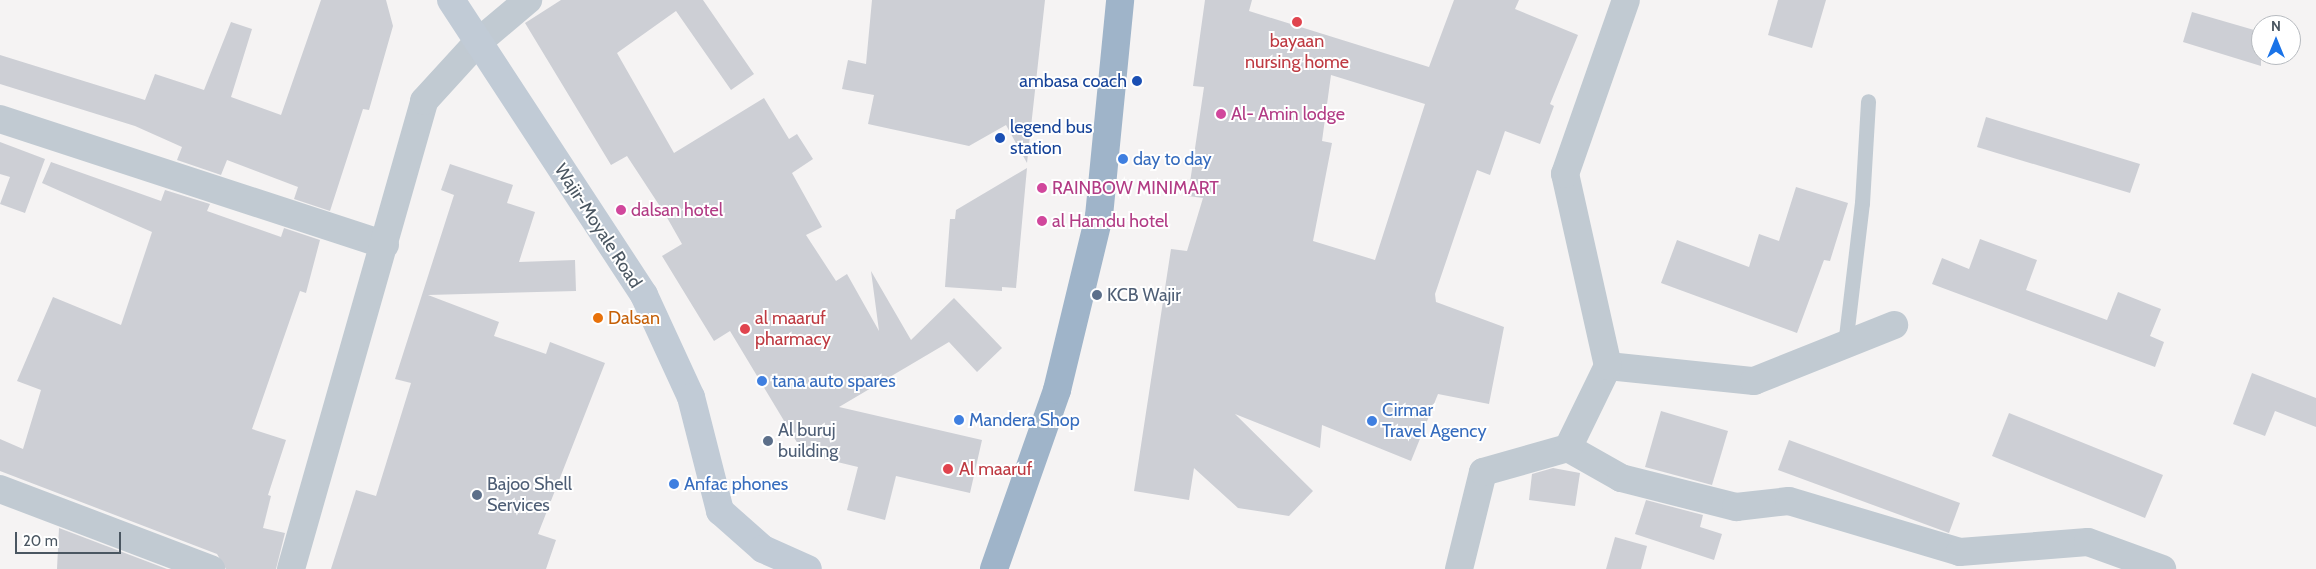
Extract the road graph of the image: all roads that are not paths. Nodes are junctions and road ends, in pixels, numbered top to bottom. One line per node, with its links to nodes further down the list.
1 (451, 0): 5 (main road, Wajir-Moyale Road)
2 (528, 0): 5 (street)
3 (1120, 0): 18 (highway)
4 (1626, 0): 11 (street)
5 (477, 43): 8 (street); 16 (main road, Wajir-Moyale Road)
6 (1868, 101): 10 (lane)
7 (0, 119): 8 (street)
8 (385, 245): 15 (street)
9 (1894, 325): 10 (street)
10 (1845, 345): 11 (street)
11 (1608, 366): 12 (street)
12 (1568, 448): 19 (street); 20 (street)
13 (0, 489): 14 (street)
14 (212, 569)
15 (291, 569)
16 (807, 569): 17 (main road, Wajir-Moyale Road)
17 (818, 569)
18 (994, 569)
19 (1459, 569)
20 (2162, 569)

